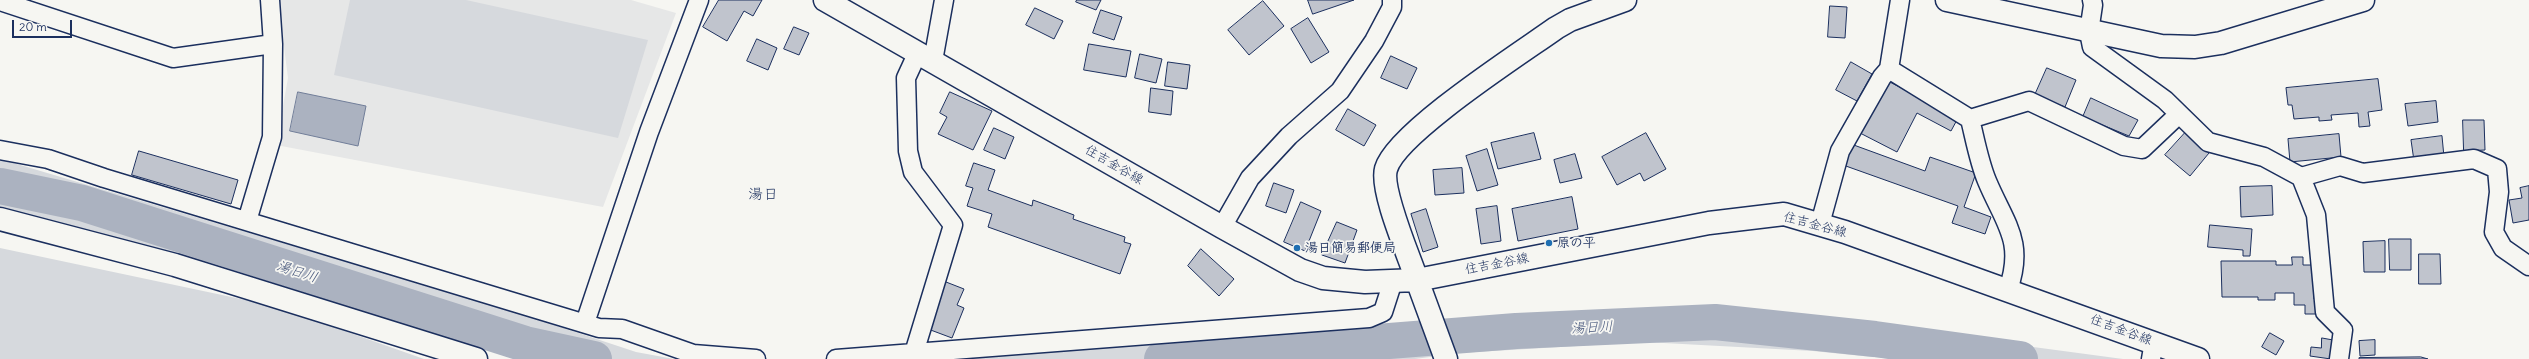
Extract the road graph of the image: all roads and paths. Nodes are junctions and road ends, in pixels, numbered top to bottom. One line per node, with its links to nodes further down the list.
1 (0, 0): 13 (street)
2 (270, 0): 13 (street)
3 (699, 0): 28 (street)
4 (825, 0): 14 (main road, 住吉金谷線)
5 (944, 0): 14 (street)
6 (1392, 0): 23 (street)
7 (1625, 0): 25 (main road)
8 (1900, 0): 15 (street)
9 (1947, 0): 12 (main road)
10 (2092, 0): 12 (street)
11 (2363, 0): 12 (main road)
12 (2089, 32): 16 (street)
13 (273, 44): 21 (street)
14 (925, 57): 23 (main road, 住吉金谷線); 30 (street)
15 (1889, 69): 17 (street); 22 (street)
16 (2179, 114): 17 (street); 19 (street)
17 (1970, 119): 27 (street)
18 (0, 150): 21 (street)
19 (2300, 177): 24 (street); 36 (street)
20 (0, 219): 32 (main road)
21 (247, 221): 28 (street)
22 (1820, 224): 25 (main road, 住吉金谷線); 27 (main road, 住吉金谷線)
23 (1222, 227): 26 (main road, 住吉金谷線)
24 (2529, 266)
25 (1417, 280): 26 (main road, 住吉金谷線); 31 (main road)
26 (1393, 281): 30 (street)
27 (2008, 290): 29 (main road, 住吉金谷線)
28 (585, 323): 33 (street)
29 (2153, 351): 35 (main road, 住吉金谷線)
30 (914, 353): 34 (street)
31 (1445, 357)
32 (476, 359)
33 (756, 359)
34 (836, 359)
35 (2198, 359)
36 (2340, 359)

